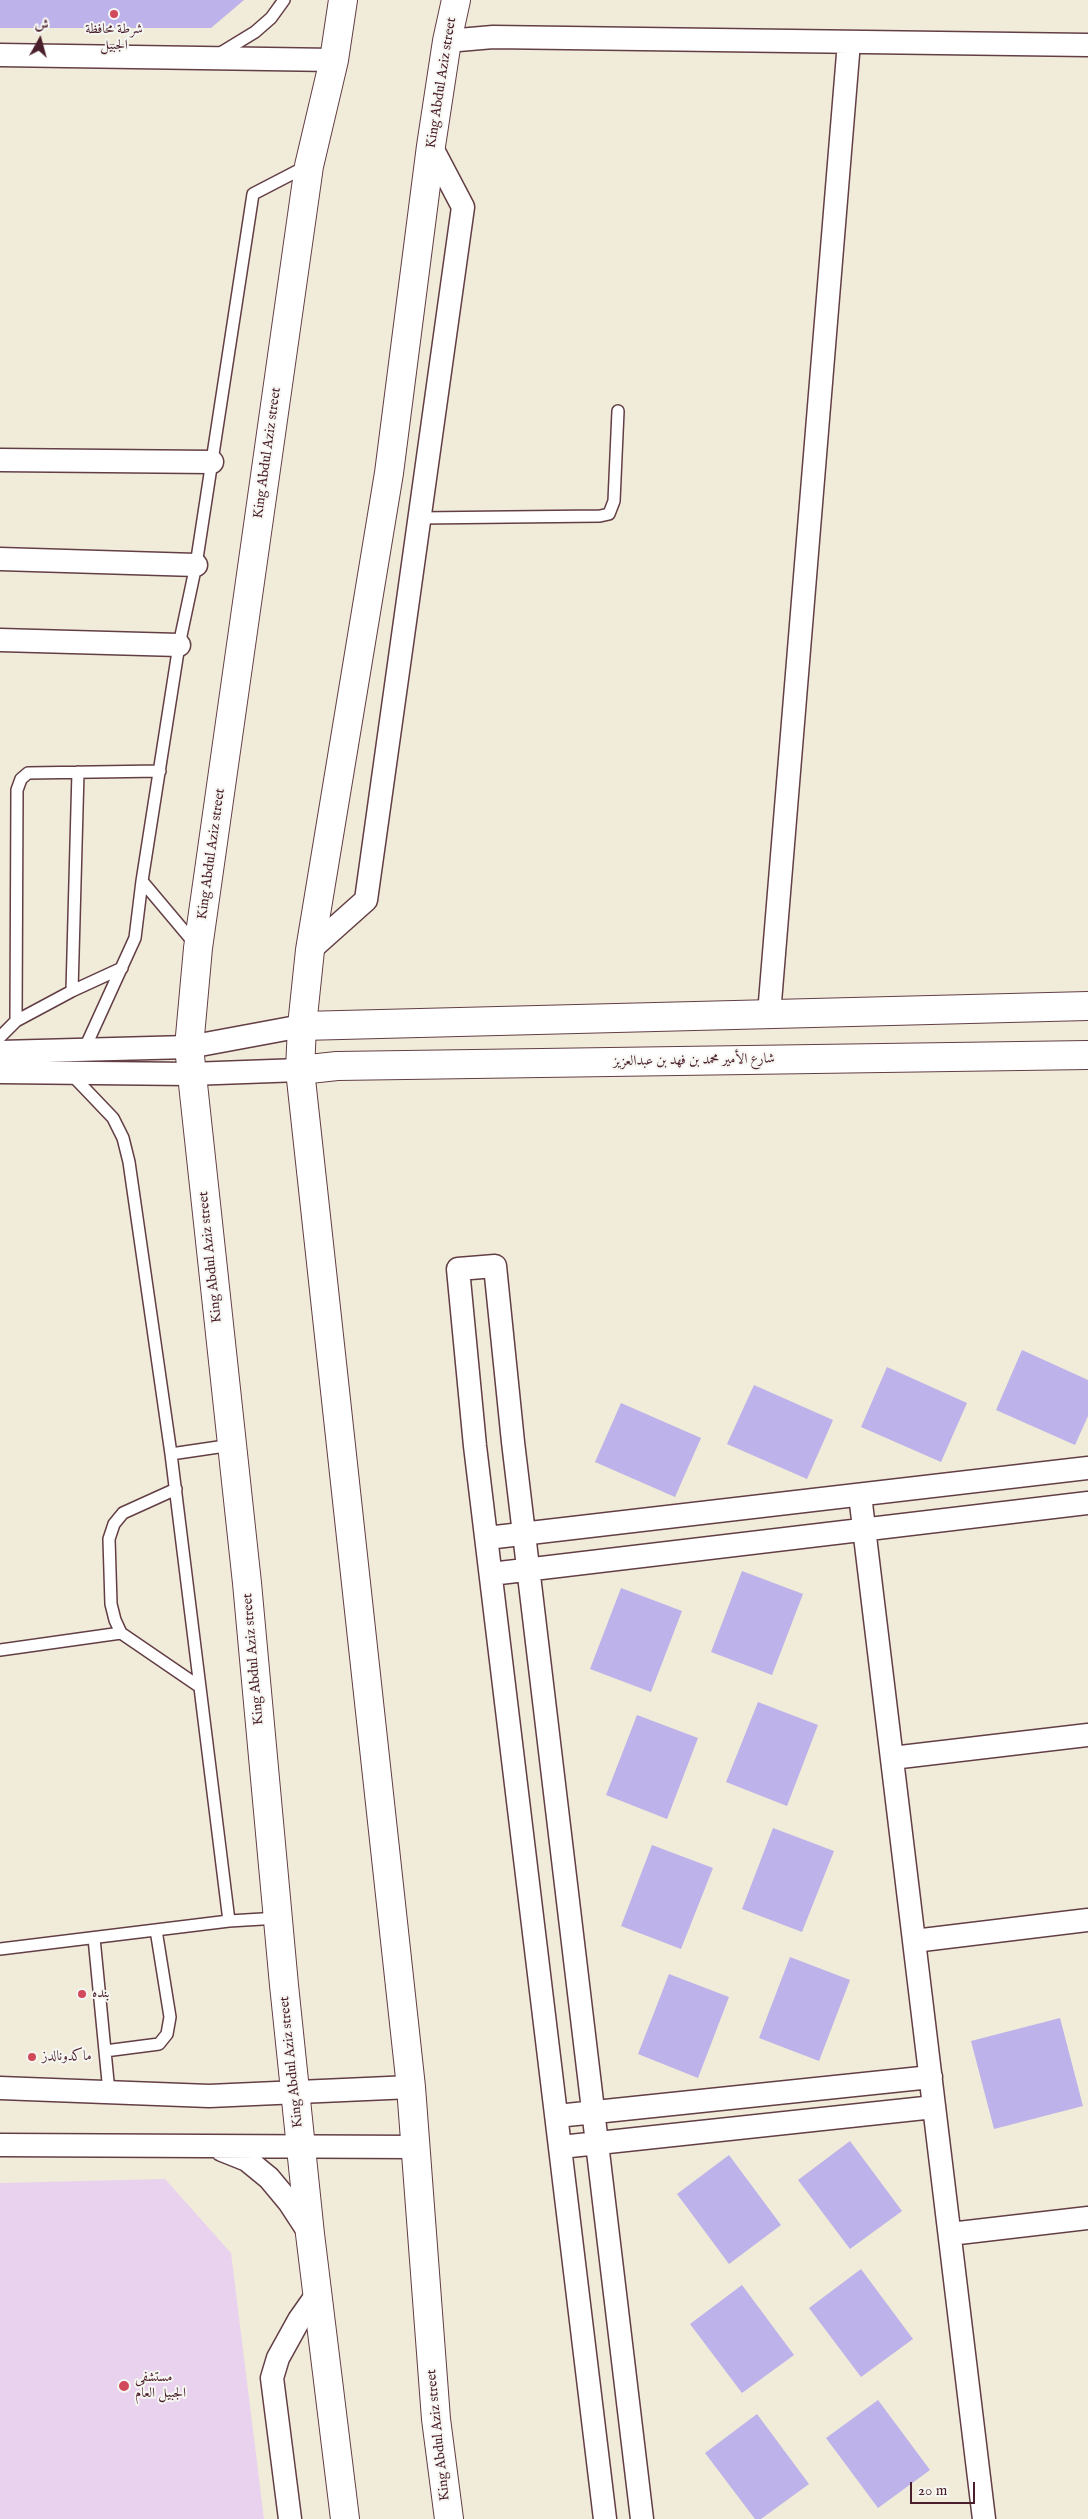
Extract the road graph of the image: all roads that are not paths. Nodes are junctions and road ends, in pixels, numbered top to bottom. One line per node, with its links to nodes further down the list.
1 (284, 0): 8 (lane)
2 (344, 0): 9 (main road, King Abdul Aziz street)
3 (456, 0): 4 (main road, King Abdul Aziz street)
4 (447, 41): 5 (street); 10 (main road, King Abdul Aziz street)
5 (849, 42): 6 (street); 28 (street)
6 (1088, 45)
7 (0, 55): 8 (street)
8 (213, 58): 9 (street)
9 (334, 60): 11 (main road, King Abdul Aziz street)
10 (431, 146): 15 (street); 24 (main road, King Abdul Aziz street)
11 (309, 166): 14 (lane); 23 (main road, King Abdul Aziz street)
12 (618, 411): 15 (lane)
13 (0, 460): 14 (street)
14 (212, 462): 17 (lane)
15 (419, 518): 24 (street)
16 (0, 558): 17 (street)
17 (196, 564): 19 (lane)
18 (0, 640): 19 (street)
19 (179, 645): 20 (lane)
20 (160, 771): 21 (lane); 22 (lane)
21 (78, 772): 26 (lane); 29 (lane)
22 (142, 881): 23 (lane); 25 (lane)
23 (198, 948): 35 (main road, King Abdul Aziz street)
24 (310, 950): 30 (main road, King Abdul Aziz street)
25 (122, 968): 26 (lane); 32 (lane)
26 (72, 991): 29 (lane)
27 (1088, 1006): 28 (main road)
28 (769, 1014): 30 (main road)
29 (16, 1021): 31 (lane)
30 (302, 1026): 35 (street); 36 (main road, King Abdul Aziz street)
31 (0, 1037)
32 (84, 1050): 33 (street); 35 (street)
33 (0, 1052)
34 (1088, 1055): 36 (main road, شارع الأمير محمد بن فهد بن عبدالعزيز)
35 (189, 1061): 36 (street); 38 (street); 39 (main road, King Abdul Aziz street)
36 (300, 1070): 64 (main road, King Abdul Aziz street)
37 (0, 1072): 38 (street)
38 (69, 1073): 40 (lane)
39 (232, 1445): 40 (lane); 55 (main road, King Abdul Aziz street)
40 (171, 1454): 42 (lane)
41 (1088, 1468): 43 (street)
42 (176, 1489): 50 (lane); 52 (lane)
43 (860, 1496): 45 (street); 46 (street)
44 (1088, 1503): 45 (street)
45 (864, 1529): 48 (street); 54 (street)
46 (524, 1535): 47 (street); 47 (street); 48 (street)
47 (487, 1538): 49 (street)
48 (529, 1569): 49 (street); 69 (street)
49 (491, 1574): 70 (street)
50 (121, 1633): 51 (lane); 52 (lane)
51 (0, 1650)
52 (200, 1687): 57 (lane)
53 (1088, 1735): 54 (street)
54 (892, 1758): 60 (street)
55 (279, 1918): 57 (lane); 67 (main road, King Abdul Aziz street)
56 (1088, 1920): 60 (street)
57 (229, 1921): 58 (lane)
58 (156, 1930): 59 (lane); 62 (lane)
59 (94, 1938): 61 (lane); 62 (lane)
60 (914, 1940): 63 (street)
61 (0, 1949)
62 (105, 2051): 66 (lane)
63 (930, 2077): 68 (street); 69 (street)
64 (411, 2087): 67 (street); 75 (main road, King Abdul Aziz street)
65 (0, 2088): 66 (street)
66 (109, 2092): 67 (street)
67 (295, 2093): 74 (main road, King Abdul Aziz street)
68 (934, 2106): 71 (street); 79 (street)
69 (594, 2113): 70 (street); 71 (street)
70 (557, 2116): 76 (street)
71 (598, 2143): 76 (street); 85 (street)
72 (0, 2145): 73 (street)
73 (212, 2146): 74 (street); 78 (street)
74 (301, 2146): 75 (street); 78 (main road, King Abdul Aziz street)
75 (414, 2147): 83 (main road, King Abdul Aziz street)
76 (561, 2147): 84 (street)
77 (1088, 2218): 79 (street)
78 (310, 2234): 80 (main road, King Abdul Aziz street)
79 (950, 2234): 86 (street)
80 (318, 2293): 81 (street); 82 (main road, King Abdul Aziz street)
81 (290, 2519)
82 (345, 2519)
83 (449, 2519)
84 (605, 2519)
85 (642, 2519)
86 (984, 2519)

